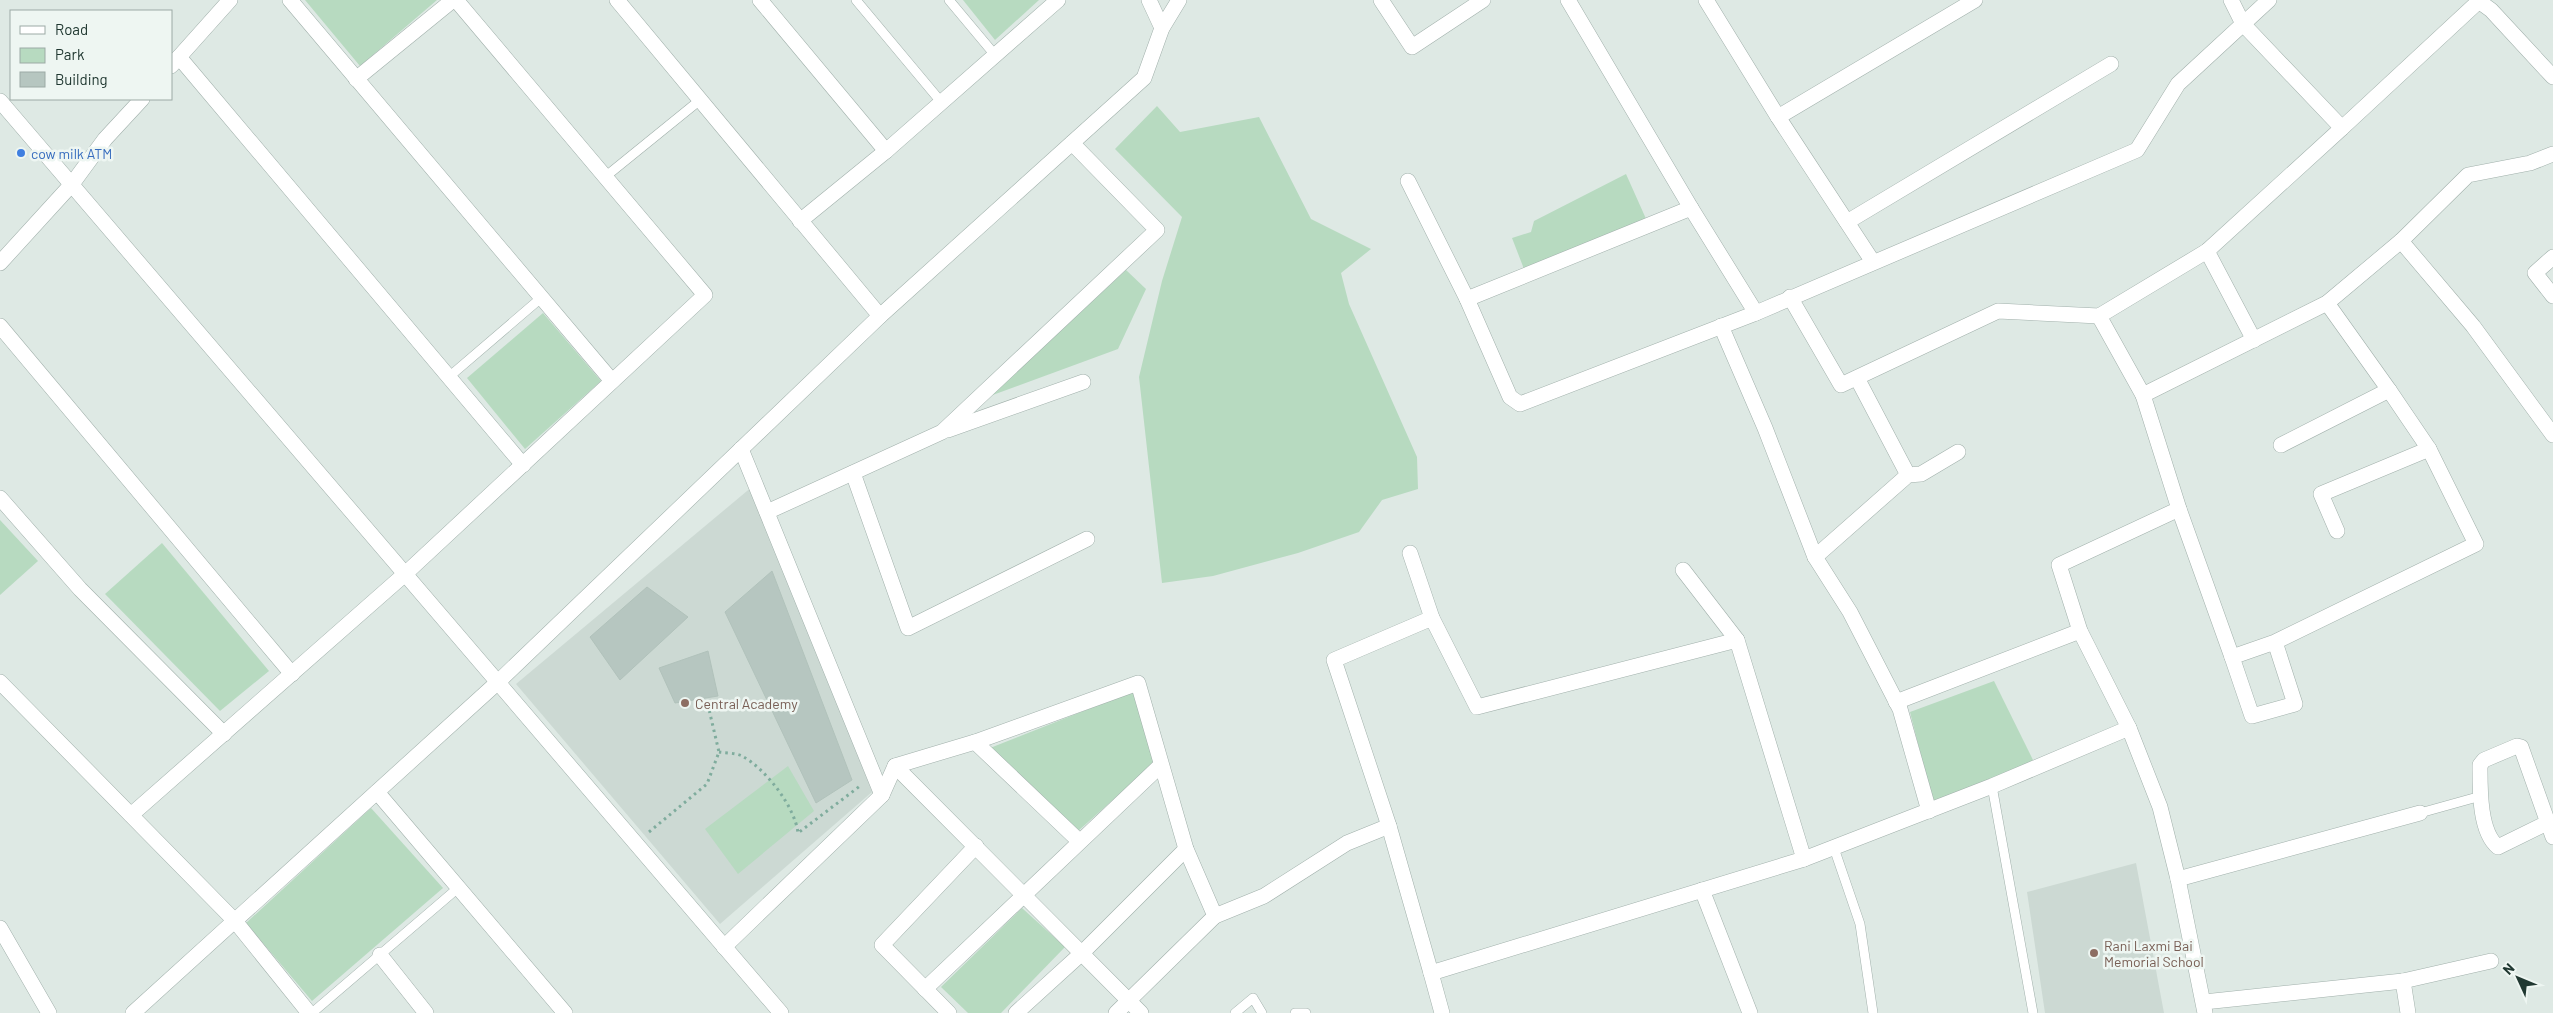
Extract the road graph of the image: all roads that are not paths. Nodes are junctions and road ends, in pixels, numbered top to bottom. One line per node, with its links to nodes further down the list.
1 (230, 0): 22 (street)
2 (290, 0): 25 (street)
3 (454, 0): 25 (street); 35 (street)
4 (617, 0): 27 (street)
5 (760, 0): 33 (street)
6 (856, 0): 29 (lane)
7 (950, 0): 21 (lane)
8 (1058, 0): 21 (street)
9 (1148, 0): 20 (street)
10 (1179, 0): 20 (street)
11 (1381, 0): 12 (street)
12 (1483, 0)
13 (1568, 0): 38 (street)
14 (1706, 0): 30 (street)
15 (1975, 0): 30 (street)
16 (2231, 0): 19 (street)
17 (2269, 0): 19 (street)
18 (2478, 1): 24 (street); 31 (street)
19 (2243, 24): 31 (street); 44 (street)
20 (1162, 28): 32 (street)
21 (995, 55): 29 (street)
22 (175, 61): 57 (street)
23 (2111, 64): 40 (street)
24 (2553, 77)
25 (356, 79): 48 (street)
26 (141, 100): 37 (street)
27 (700, 100): 35 (lane); 39 (street)
28 (0, 101): 37 (street)
29 (942, 103): 33 (street)
30 (1778, 117): 40 (street)
31 (2342, 128): 42 (street)
32 (1072, 142): 52 (street); 63 (street)
33 (886, 151): 39 (street)
34 (2553, 154): 41 (street)
35 (605, 177): 59 (street)
36 (1408, 181): 49 (street)
37 (72, 184): 45 (street); 80 (street)
38 (1691, 208): 49 (street); 51 (street)
39 (800, 221): 52 (street)
40 (1847, 222): 44 (street)
41 (2402, 241): 50 (street); 64 (street)
42 (2208, 251): 53 (street); 56 (street)
43 (2553, 257): 46 (street)
44 (1873, 262): 47 (street)
45 (0, 263)
46 (2553, 296)
47 (1790, 297): 51 (street); 58 (street)
48 (541, 298): 57 (lane); 59 (street)
49 (1467, 299): 55 (street)
50 (2326, 303): 56 (street); 61 (street)
51 (1756, 312): 55 (street)
52 (880, 316): 67 (street)
53 (2099, 316): 58 (street); 62 (street)
54 (0, 326): 86 (street)
55 (1721, 326): 78 (street)
56 (2254, 340): 62 (street)
57 (450, 376): 69 (street)
58 (1857, 378): 71 (street)
59 (612, 381): 69 (street)
60 (1083, 382): 63 (street)
61 (2389, 390): 65 (street); 66 (street)
62 (2142, 395): 73 (street)
63 (942, 432): 70 (street)
64 (2553, 435)
65 (2281, 445)
66 (2429, 448): 75 (street); 84 (street)
67 (741, 449): 74 (street); 88 (street)
68 (1958, 452): 71 (street)
69 (523, 464): 80 (street)
70 (853, 473): 74 (street); 76 (street)
71 (1908, 476): 78 (street)
72 (0, 498): 91 (street)
73 (2180, 509): 82 (street); 85 (street)
74 (767, 512): 97 (street)
75 (2337, 531)
76 (1087, 539)
77 (1410, 552): 81 (street)
78 (1815, 557): 89 (street)
79 (1683, 570): 83 (street)
80 (405, 574): 86 (street); 88 (street)
81 (1432, 618): 83 (street); 102 (street)
82 (2080, 631): 89 (street); 90 (street)
83 (1737, 640): 108 (street)
84 (2275, 642): 85 (street); 85 (street)
85 (2232, 657)
86 (292, 674): 91 (street)
87 (0, 682): 101 (street)
88 (498, 682): 96 (street); 116 (street)
89 (1896, 702): 99 (street)
90 (2129, 728): 95 (street); 109 (street)
91 (224, 734): 101 (street)
92 (975, 742): 93 (street); 94 (street); 104 (street)
93 (1162, 765): 104 (street); 107 (street)
94 (895, 766): 97 (street); 105 (street)
95 (1992, 786): 99 (street); 142 (lane)
96 (377, 792): 110 (street); 114 (street)
97 (882, 795): 116 (street)
98 (2481, 796): 100 (lane); 103 (street); 103 (street)
99 (1929, 811): 106 (street)
100 (2420, 813): 109 (street)
101 (131, 815): 114 (street)
102 (1389, 826): 113 (street); 120 (street)
103 (2550, 830)
104 (1079, 842): 112 (street)
105 (976, 846): 112 (street); 122 (street)
106 (1834, 848): 108 (street); 141 (lane)
107 (1186, 849): 113 (street); 117 (street)
108 (1804, 859): 111 (street)
109 (2178, 879): 124 (street)
110 (458, 888): 118 (lane); 129 (street)
111 (1702, 890): 120 (street); 140 (street)
112 (1024, 897): 117 (street); 122 (street)
113 (1215, 916): 123 (street)
114 (235, 921): 126 (street); 127 (street)
115 (0, 928): 125 (street)
116 (724, 947): 130 (street)
117 (1082, 953): 123 (street); 132 (street)
118 (380, 955): 127 (lane); 128 (street)
119 (2491, 961): 121 (street)
120 (1431, 974): 139 (street)
121 (2403, 981): 124 (street); 143 (street)
122 (926, 989): 131 (street)
123 (1129, 1001): 133 (street); 134 (street)
124 (2205, 1008)
125 (49, 1013)
126 (133, 1013)
127 (311, 1013)
128 (426, 1013)
129 (565, 1013)
130 (781, 1013)
131 (949, 1013)
132 (1016, 1013)
133 (1116, 1013)
134 (1141, 1013)
135 (1235, 1013): 136 (lane)
136 (1262, 1013)
137 (1295, 1013): 138 (lane)
138 (1306, 1013)
139 (1442, 1013)
140 (1750, 1013)
141 (1873, 1013)
142 (2033, 1013)
143 (2408, 1013)

